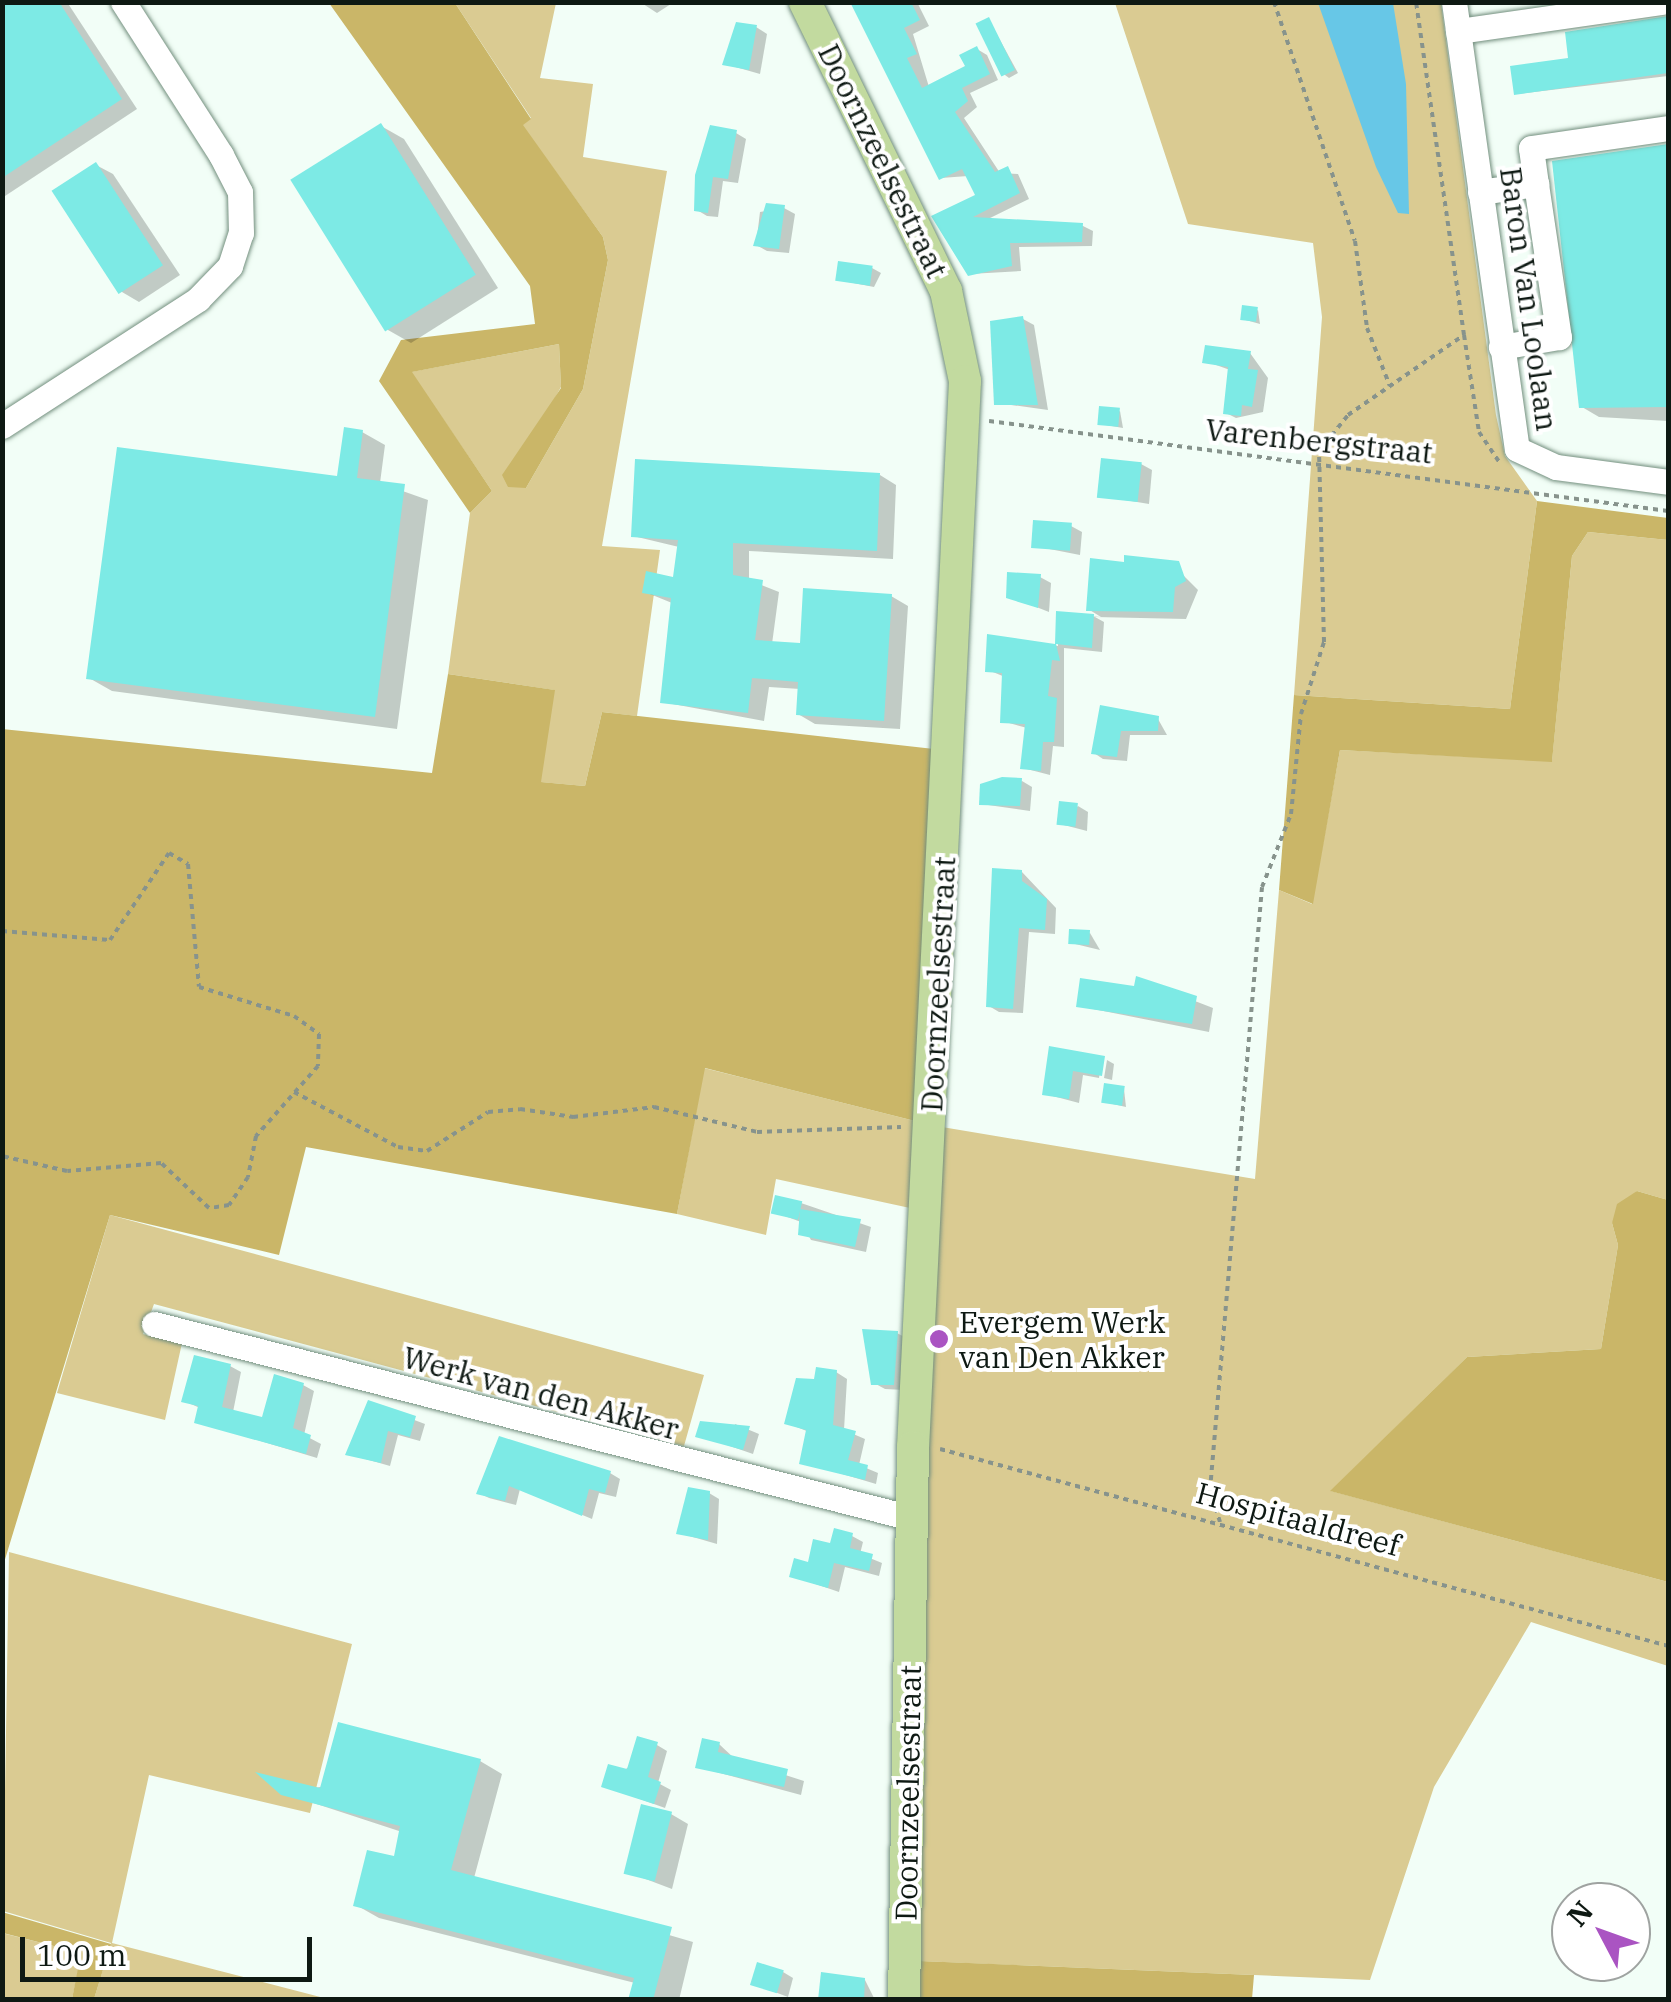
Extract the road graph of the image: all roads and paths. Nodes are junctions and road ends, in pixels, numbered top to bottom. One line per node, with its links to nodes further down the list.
1 (123, 2): 15 (street)
2 (805, 2): 14 (main road, Doornzeelsestraat)
3 (1274, 2): 13 (path)
4 (1416, 2): 11 (path)
5 (1454, 2): 7 (street, Baron Van Loolaan)
6 (1662, 2): 7 (street)
7 (1458, 30): 10 (street, Baron Van Loolaan)
8 (1668, 128): 9 (street)
9 (1536, 184): 10 (street); 12 (street)
10 (1480, 192): 12 (street, Baron Van Loolaan)
11 (1464, 335): 13 (path); 16 (path)
12 (1502, 347): 16 (street, Baron Van Loolaan)
13 (1390, 386): 17 (path)
14 (964, 419): 17 (path, Varenbergstraat); 22 (main road, Doornzeelsestraat)
15 (2, 426)
16 (1529, 462): 18 (street, Baron Van Loolaan)
17 (1320, 468): 19 (path, Varenbergstraat); 27 (path)
18 (1668, 482)
19 (1668, 511)
20 (2, 931): 21 (path)
21 (294, 1092): 22 (path); 23 (path)
22 (930, 1134): 25 (main road, Doornzeelsestraat)
23 (2, 1156)
24 (154, 1324): 26 (street, Werk van den Akker)
25 (913, 1448): 26 (main road, Doornzeelsestraat); 27 (path, Hospitaaldreef)
26 (912, 1518): 29 (main road, Doornzeelsestraat)
27 (1220, 1522): 28 (path, Hospitaaldreef)
28 (1668, 1646)
29 (904, 2000)

